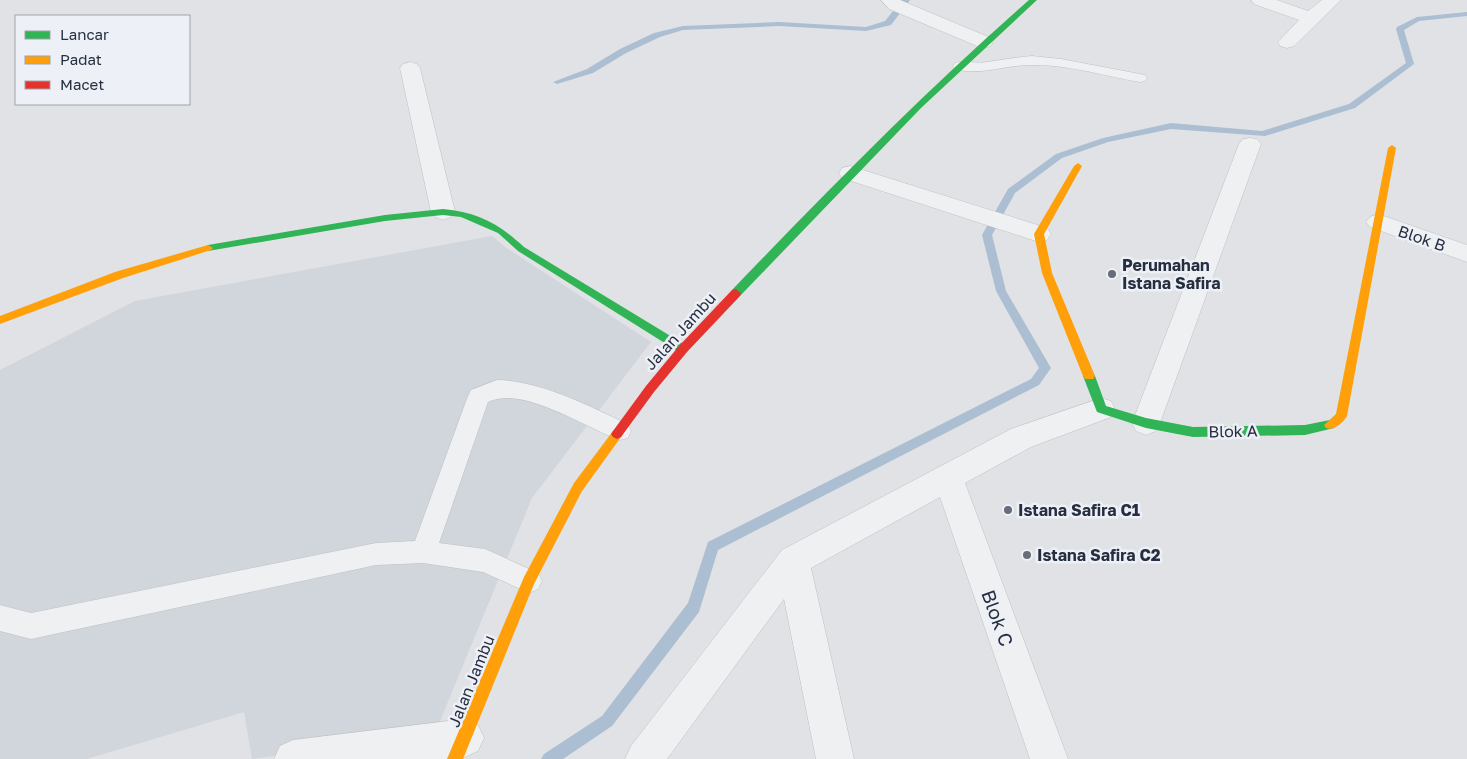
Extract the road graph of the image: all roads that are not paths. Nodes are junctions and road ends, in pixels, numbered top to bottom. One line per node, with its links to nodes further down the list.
1 (1033, 0): 6 (street, Jalan Jambu)
2 (1260, 0): 5 (street)
3 (1332, 0): 5 (street)
4 (893, 3): 6 (street)
5 (1311, 18): 7 (street)
6 (984, 42): 8 (street, Jalan Jambu)
7 (1287, 42)
8 (960, 66): 10 (lane); 14 (street, Jalan Jambu)
9 (410, 68): 15 (street)
10 (1140, 78)
11 (1250, 144): 22 (street)
12 (1392, 148): 16 (street, Blok A)
13 (1078, 166): 17 (street)
14 (850, 173): 17 (street); 20 (street, Jalan Jambu)
15 (443, 212): 19 (street); 20 (street)
16 (1378, 222): 18 (street, Blok B); 22 (street, Blok A)
17 (1039, 234): 21 (street)
18 (1467, 254)
19 (0, 320)
20 (682, 350): 23 (street, Jalan Jambu)
21 (1100, 408): 22 (street, Blok A); 24 (street)
22 (1146, 423)
23 (620, 431): 25 (lane); 27 (street, Jalan Jambu)
24 (948, 478): 26 (street); 33 (street, Blok C)
25 (423, 552): 27 (lane); 28 (lane)
26 (793, 561): 31 (street); 32 (street)
27 (529, 581): 29 (street, Jalan Jambu)
28 (0, 618)
29 (460, 748): 30 (street)
30 (293, 759)
31 (644, 759)
32 (835, 759)
33 (1048, 759)

